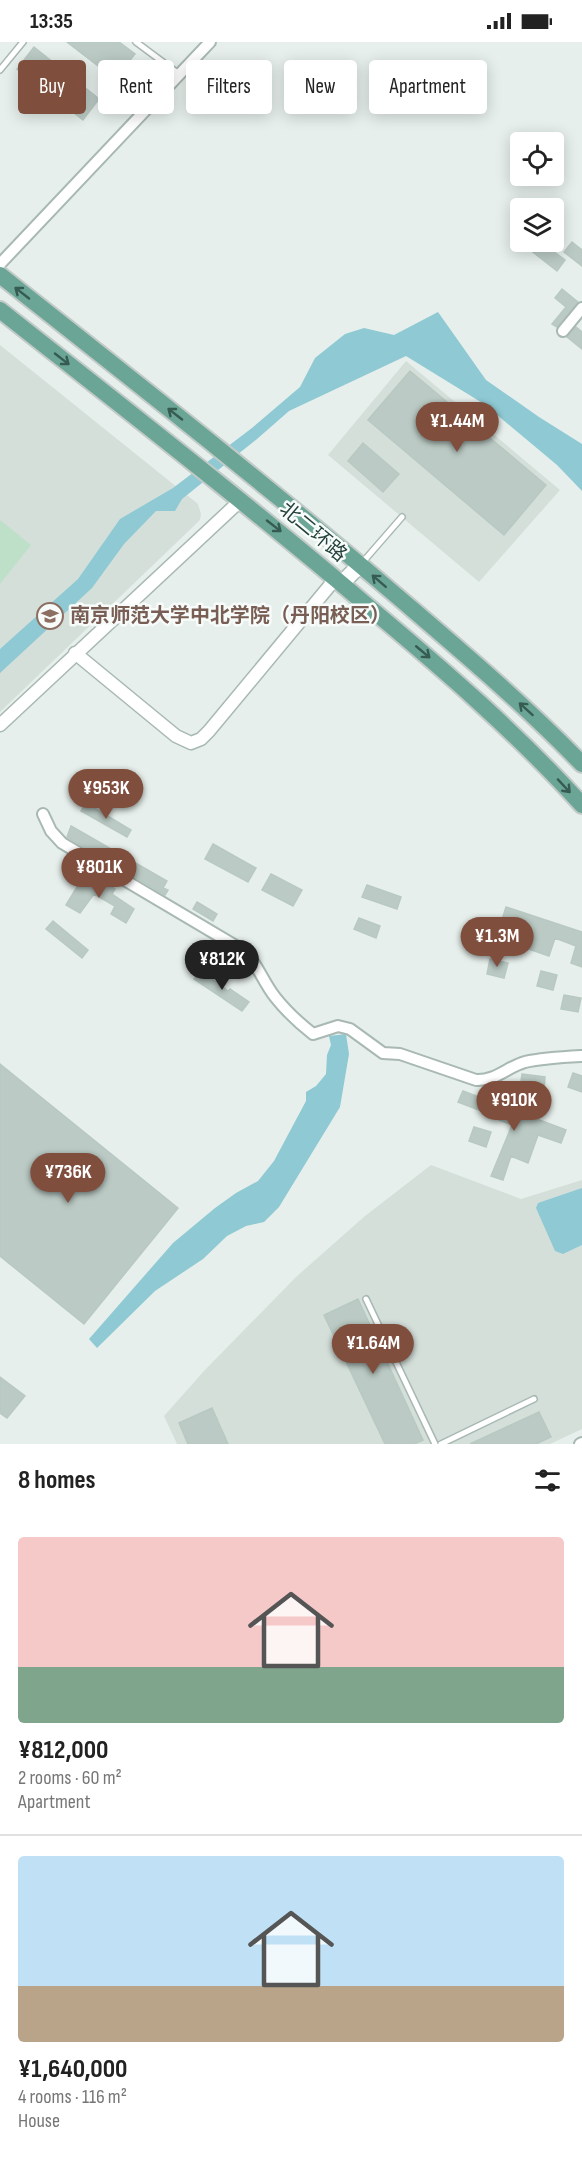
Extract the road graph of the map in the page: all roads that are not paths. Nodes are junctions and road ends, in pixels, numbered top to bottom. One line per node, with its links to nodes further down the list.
1 (23, 42): 4 (lane)
2 (136, 42): 5 (lane)
3 (210, 42): 5 (street)
4 (0, 70)
5 (179, 74): 6 (street)
6 (0, 264)
7 (0, 275): 13 (main road, 北二环路, one-way to 7)
8 (582, 308): 10 (street)
9 (0, 310): 11 (main road, 北二环路, one-way to 11)
10 (563, 331)
11 (241, 500): 14 (main road, 北二环路, one-way to 14); 15 (street)
12 (402, 517): 13 (lane)
13 (360, 565): 14 (main road); 17 (main road, 北二环路, one-way to 13)
14 (339, 581): 15 (street); 18 (main road, 北二环路, one-way to 18)
15 (75, 653): 16 (street)
16 (0, 724)
17 (582, 765)
18 (582, 805)
19 (43, 814): 20 (street)
20 (582, 1056)
21 (366, 1299): 23 (lane)
22 (534, 1399): 24 (lane)
23 (435, 1444)
24 (441, 1444)

